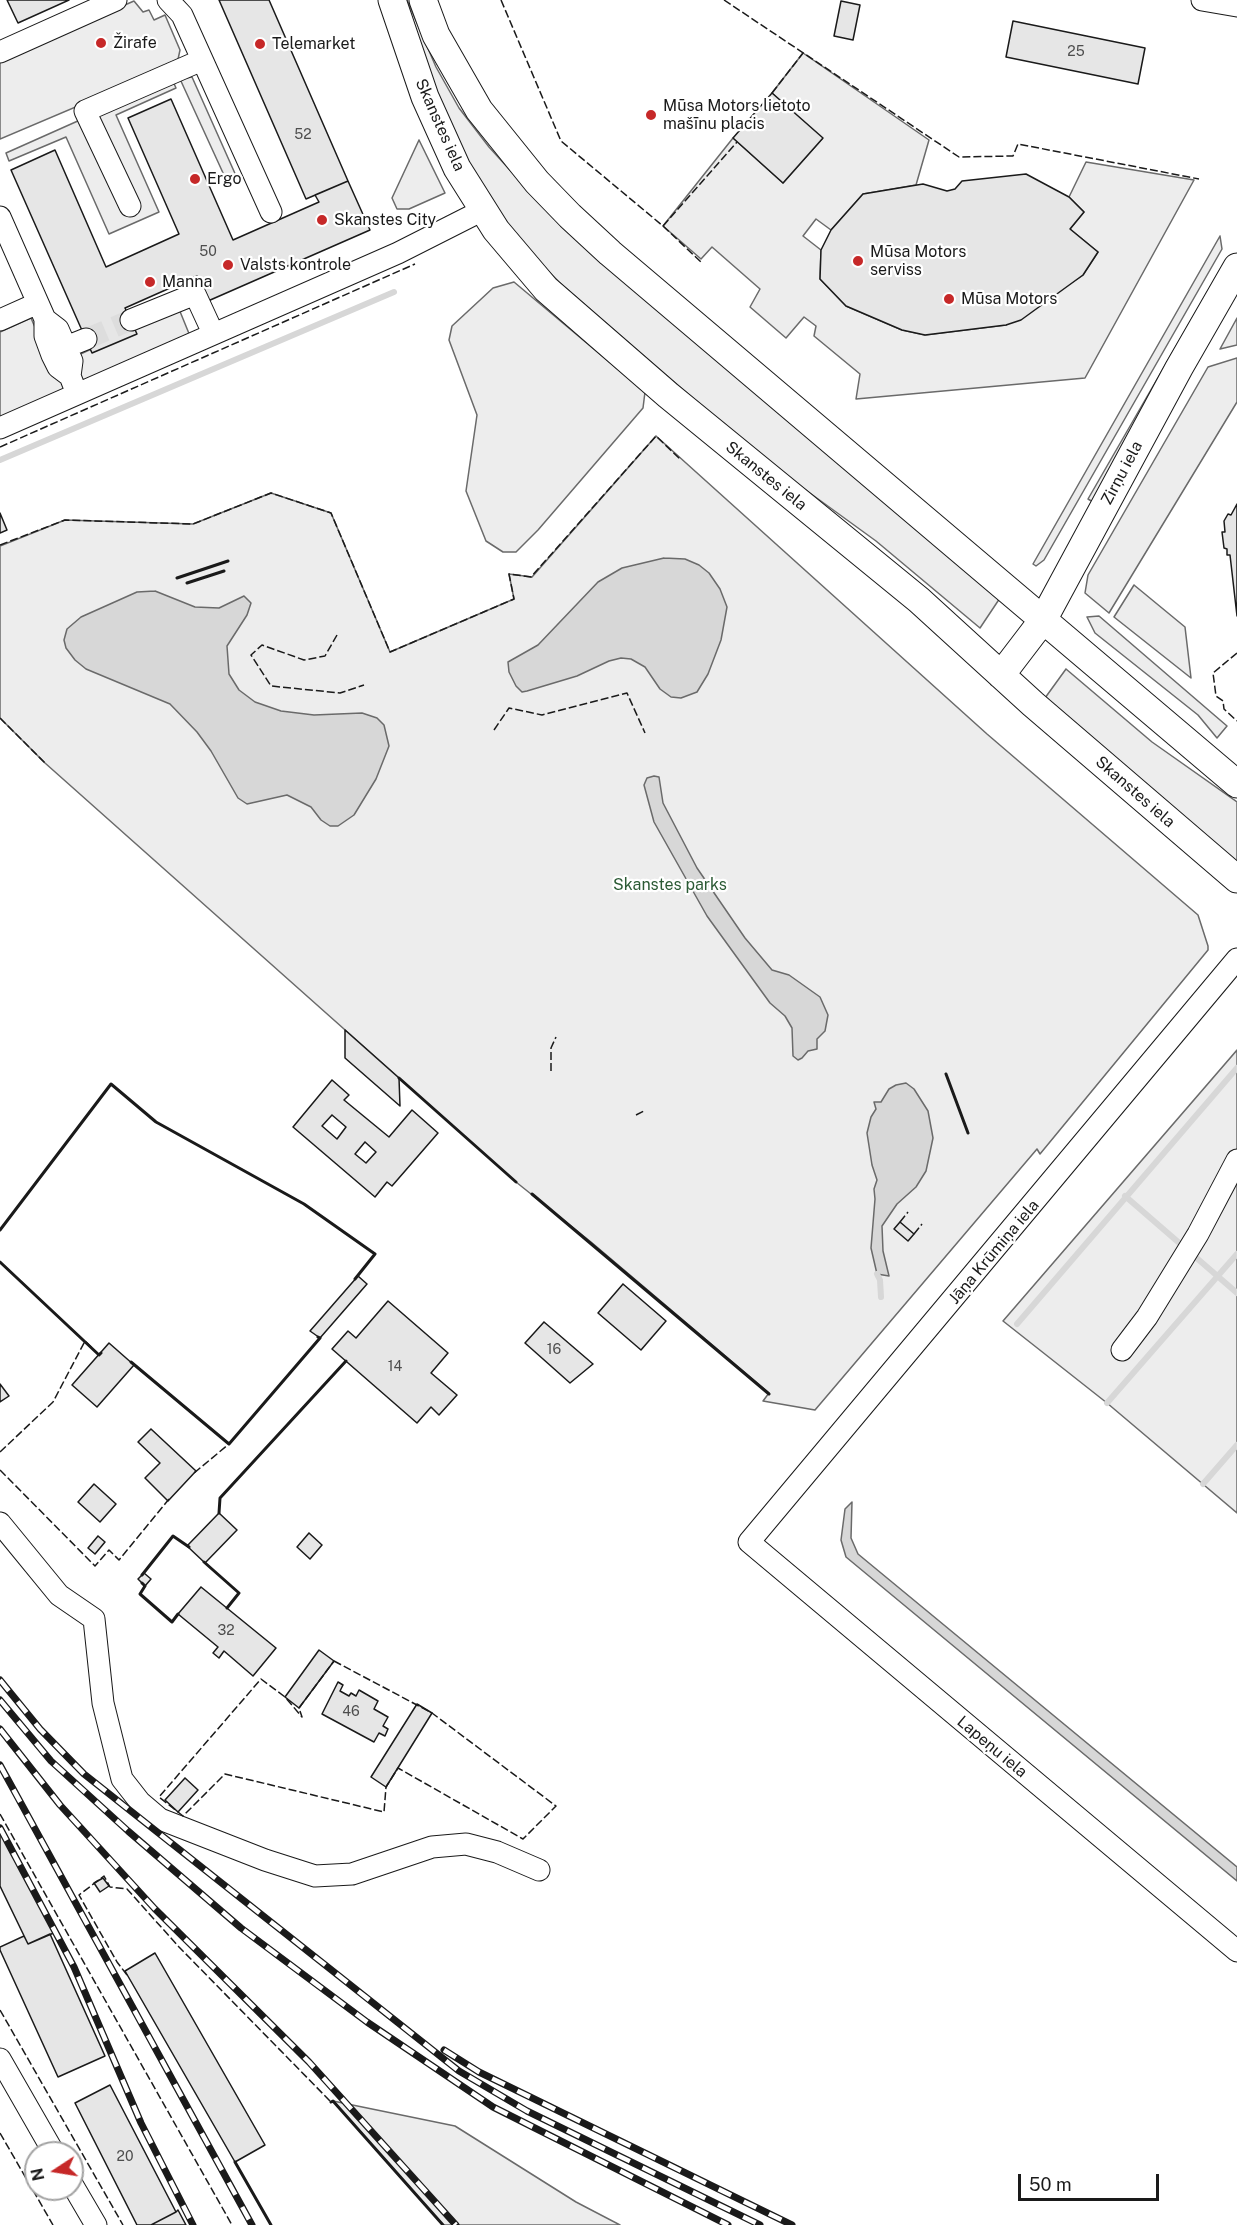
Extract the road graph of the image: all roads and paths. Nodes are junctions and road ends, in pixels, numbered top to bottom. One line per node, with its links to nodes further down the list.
1 (116, 0): 7 (street)
2 (168, 0): 8 (street)
3 (393, 0): 10 (main road, Skanstes iela)
4 (423, 0): 22 (main road)
5 (1202, 0): 6 (street)
6 (1237, 6)
7 (0, 52)
8 (202, 60): 9 (street); 11 (street)
9 (130, 206)
10 (483, 210): 17 (street); 23 (main road, Skanstes iela)
11 (271, 212)
12 (0, 217): 14 (street)
13 (1237, 267): 22 (main road, Zirņu iela)
14 (42, 311): 15 (street); 19 (street); 20 (street)
15 (0, 320)
16 (131, 320): 17 (street)
17 (213, 333): 20 (street)
18 (86, 339): 19 (street)
19 (66, 347): 20 (street)
20 (73, 385): 21 (street)
21 (0, 428)
22 (1043, 620): 23 (main road, Zirņu iela); 24 (main road)
23 (1001, 675): 25 (main road, Skanstes iela)
24 (1237, 784)
25 (1237, 879)
26 (1237, 959): 30 (street, Jāņa Krūmiņa iela)
27 (1237, 1160): 28 (street)
28 (1122, 1350)
29 (0, 1523): 31 (street)
30 (749, 1542): 32 (street, Lapeņu iela)
31 (539, 1870)
32 (1237, 1951)
33 (0, 2059): 34 (street)
34 (47, 2141)
35 (82, 2201): 36 (street)
36 (96, 2225)

